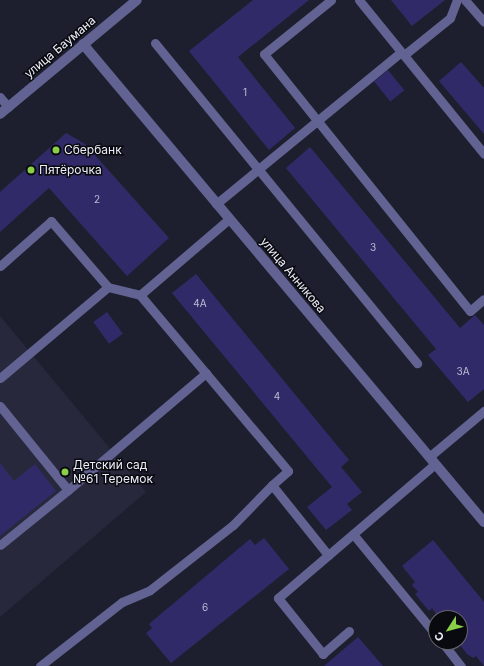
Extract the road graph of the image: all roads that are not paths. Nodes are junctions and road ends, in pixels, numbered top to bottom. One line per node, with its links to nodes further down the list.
1 (137, 0): 8 (street, улица Баумана)
2 (331, 0): 13 (lane)
3 (360, 0): 9 (lane)
4 (457, 0): 9 (lane)
5 (465, 0): 6 (lane)
6 (484, 22)
7 (155, 43): 15 (lane)
8 (83, 44): 11 (street, улица Баумана); 16 (street, улица Анникова)
9 (402, 54): 13 (lane); 14 (lane)
10 (0, 97): 11 (lane)
11 (8, 107): 12 (street, улица Баумана)
12 (0, 114)
13 (317, 121): 15 (lane); 21 (lane)
14 (484, 154)
15 (258, 169): 16 (lane); 22 (lane)
16 (216, 204): 17 (street, улица Анникова)
17 (229, 219): 20 (lane); 27 (street, улица Анникова)
18 (0, 266): 19 (lane)
19 (108, 287): 20 (lane); 24 (lane)
20 (140, 295): 23 (lane)
21 (484, 299)
22 (417, 363)
23 (206, 373): 28 (lane); 29 (lane)
24 (0, 378)
25 (0, 406): 29 (lane)
26 (484, 411): 27 (lane)
27 (432, 461): 30 (street, улица Анникова); 31 (lane)
28 (272, 485): 33 (lane); 37 (lane)
29 (68, 490): 32 (lane)
30 (484, 522)
31 (353, 534): 33 (lane); 34 (lane)
32 (0, 545)
33 (328, 555): 35 (lane)
34 (428, 625)
35 (349, 631)
36 (448, 650): 38 (lane)
37 (40, 666)
38 (461, 666)

